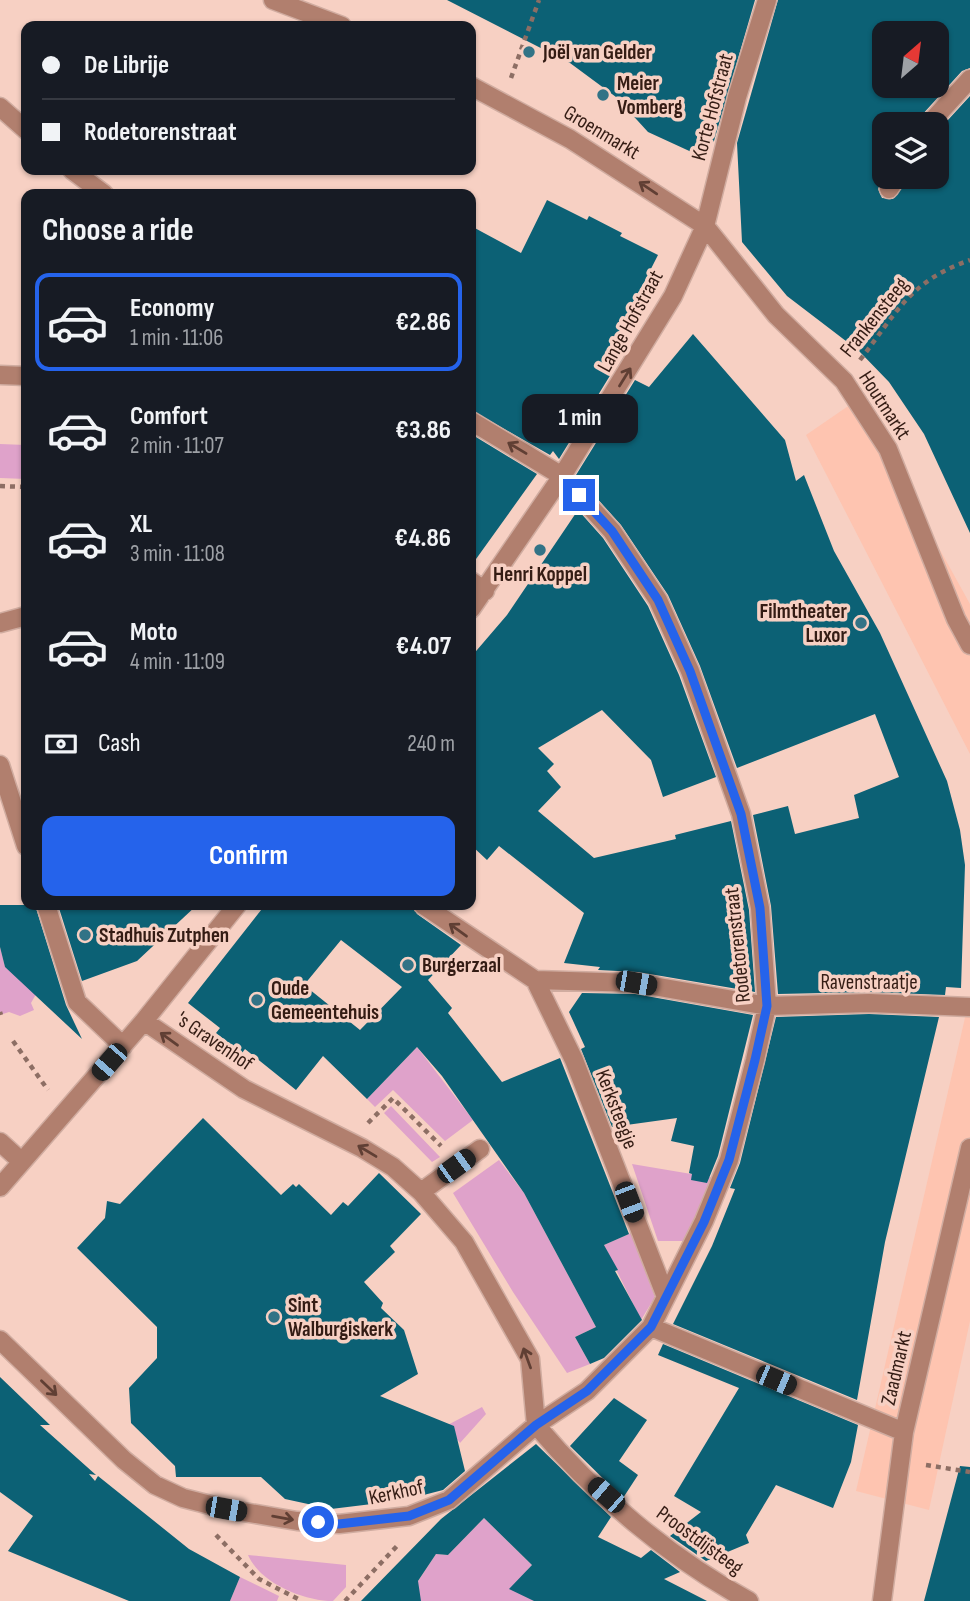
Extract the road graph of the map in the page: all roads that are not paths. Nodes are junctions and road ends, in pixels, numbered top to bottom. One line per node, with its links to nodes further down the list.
1 (273, 0): 3 (street)
2 (762, 1): 11 (street, Korte Hofstraat)
3 (329, 21)
4 (970, 79): 7 (street)
5 (476, 89): 11 (street, Groenmarkt, one-way to 5)
6 (0, 107): 8 (street)
7 (940, 112)
8 (21, 126)
9 (79, 175): 10 (street)
10 (97, 189)
11 (705, 226): 15 (street, Lange Hofstraat, one-way to 11); 19 (street, Houtmarkt)
12 (0, 375): 13 (street)
13 (21, 376)
14 (476, 424): 15 (street, Rodetorenstraat, one-way to 14)
15 (562, 476): 16 (street, Lange Hofstraat); 26 (street, Rodetorenstraat)
16 (478, 586)
17 (21, 617): 18 (street)
18 (0, 623)
19 (970, 645)
20 (0, 765): 21 (street)
21 (21, 830)
22 (48, 910): 29 (street)
23 (233, 910): 28 (street)
24 (430, 910): 25 (street, one-way to 24)
25 (535, 980): 26 (street, Ravenstraatje); 37 (street, Kerksteegje)
26 (767, 1006): 27 (street, Ravenstraatje); 37 (street, Rodetorenstraat)
27 (970, 1007)
28 (144, 1021): 29 (street, 's Gravenhof); 35 (street, 's Gravenhof, one-way to 28)
29 (123, 1046): 33 (street, 's Gravenhof)
30 (0, 1142): 33 (street)
31 (970, 1148): 36 (street, Zaadmarkt)
32 (480, 1149): 35 (street)
33 (22, 1162): 34 (street, 's Gravenhof)
34 (0, 1187)
35 (421, 1192): 40 (street, one-way to 35)
36 (963, 1210): 41 (street, Zaadmarkt)
37 (666, 1297): 38 (street, Rodetorenstraat)
38 (651, 1327): 40 (street, Rodetorenstraat); 41 (street)
39 (0, 1340): 40 (street, Kerkhof, one-way to 40)
40 (536, 1425): 42 (street, Proostdijsteeg)
41 (904, 1432): 43 (street, Zaadmarkt)
42 (750, 1601)
43 (883, 1601)

